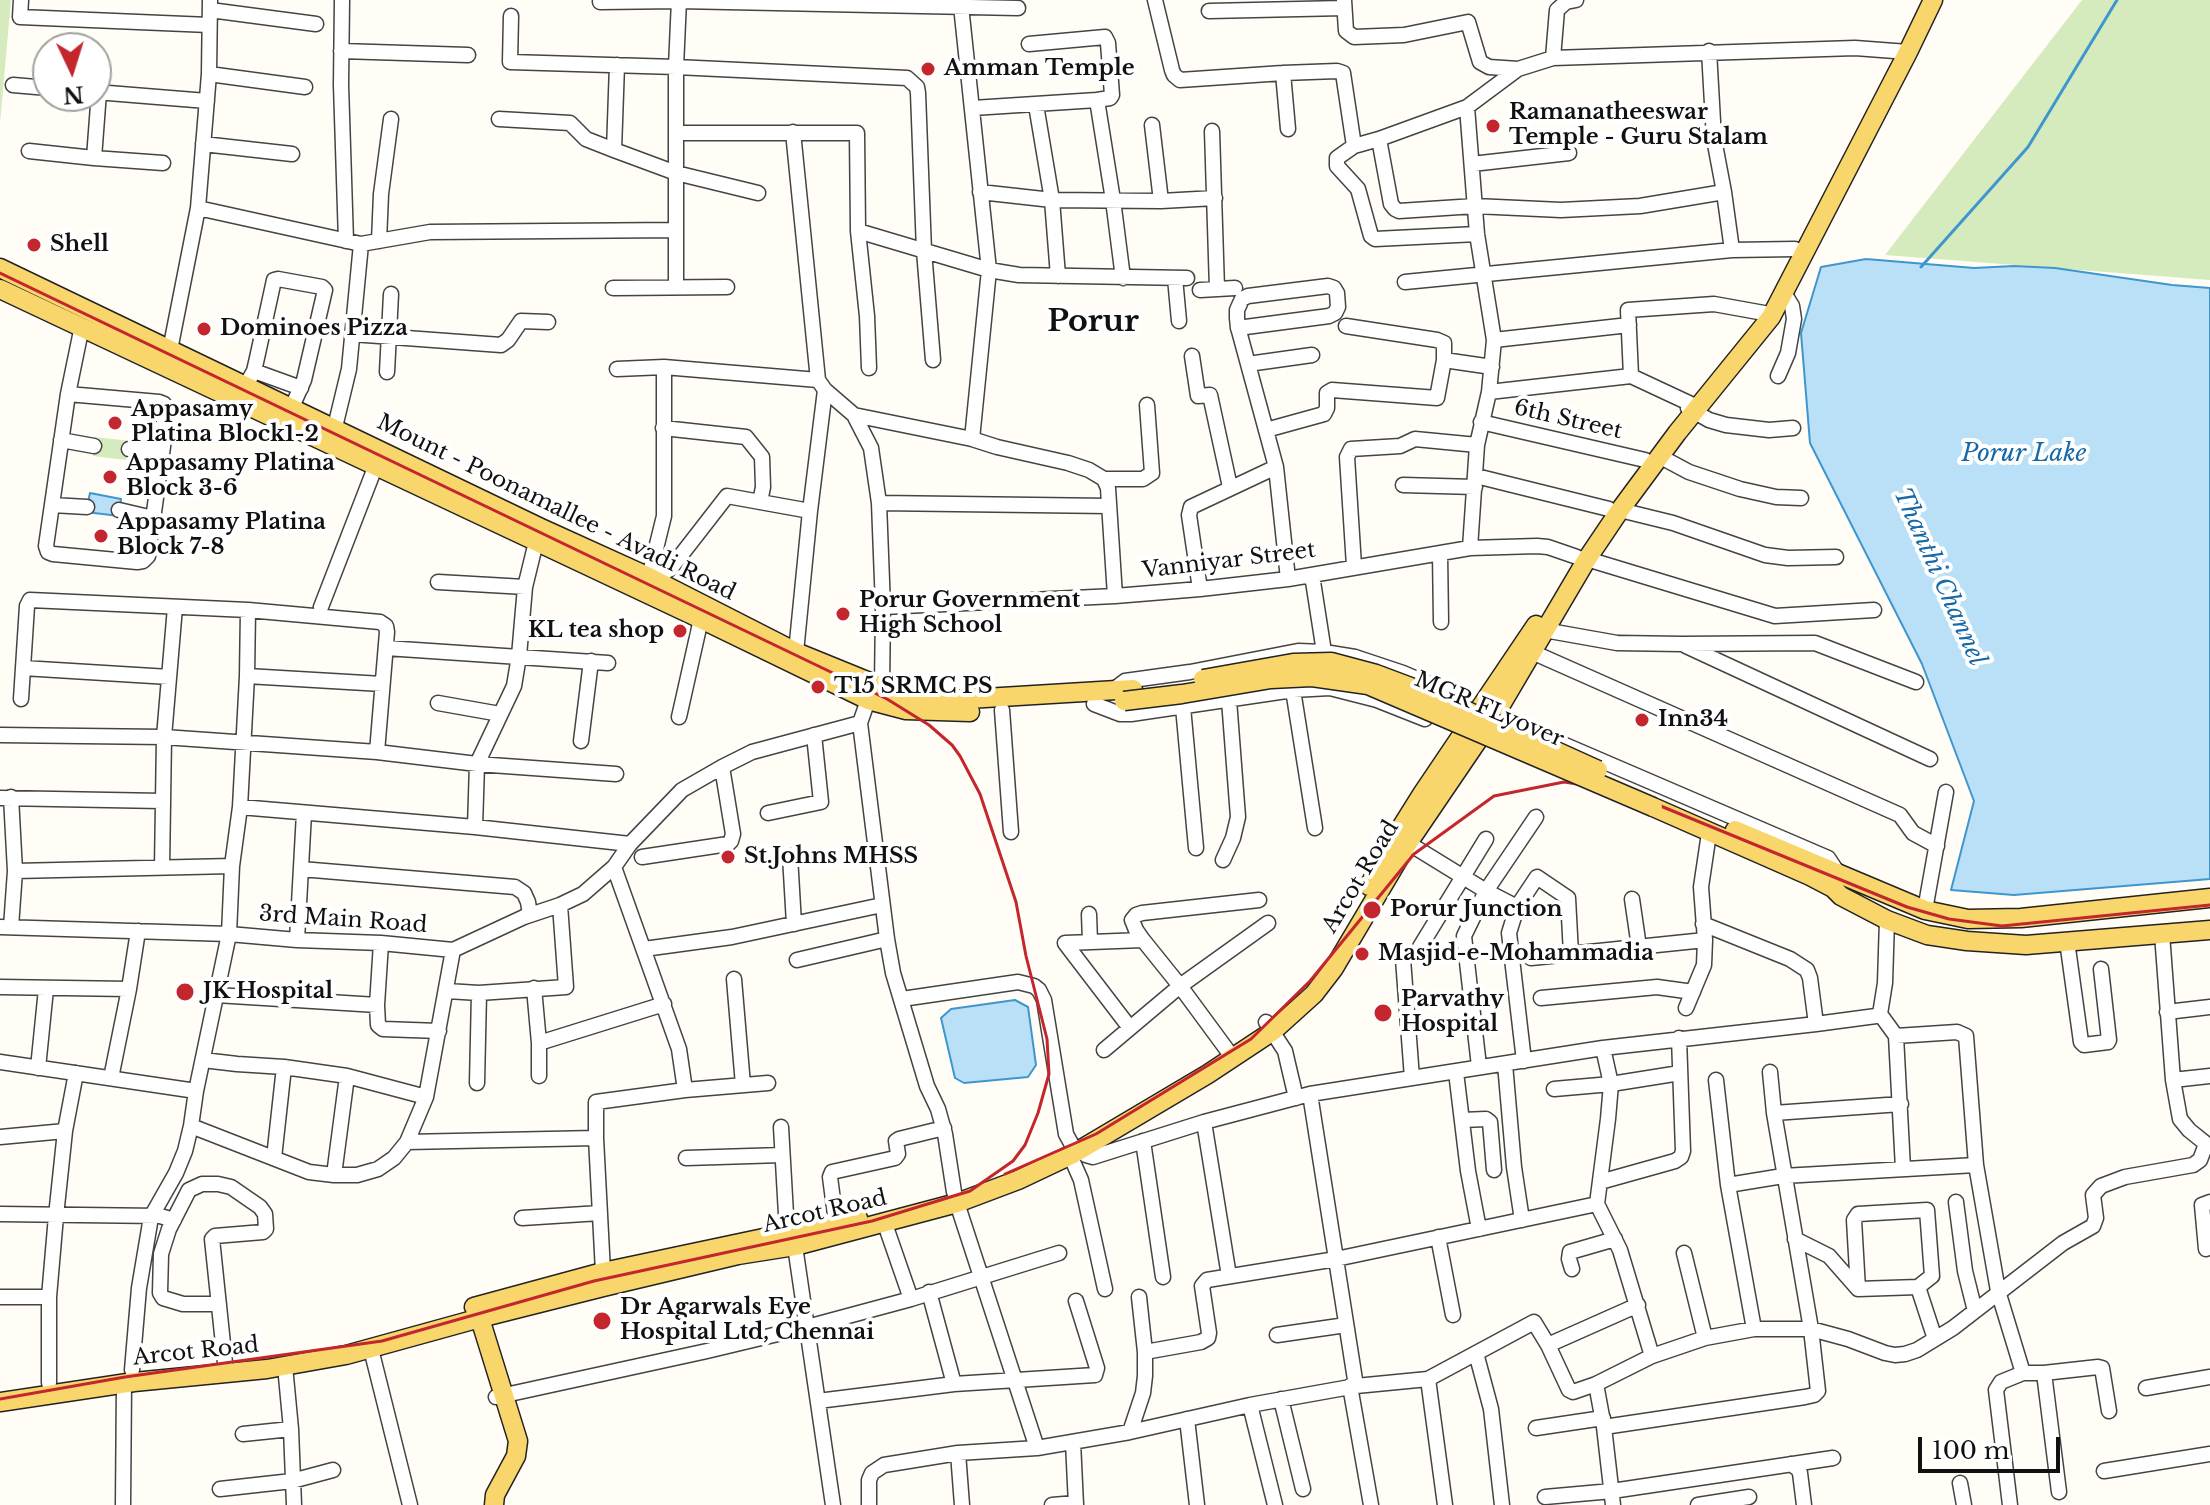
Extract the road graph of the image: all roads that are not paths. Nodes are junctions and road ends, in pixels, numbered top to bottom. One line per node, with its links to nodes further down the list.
1 (21, 0): 14 (street)
2 (342, 0): 18 (street)
3 (1155, 0): 26 (street)
4 (1576, 0): 22 (street)
5 (1924, 0): 20 (main road)
6 (1933, 0): 20 (main road)
7 (679, 1): 8 (street); 9 (street); 24 (street)
8 (600, 2)
9 (937, 3): 11 (street)
10 (1344, 4): 13 (street); 25 (street)
11 (961, 6): 12 (street); 36 (street)
12 (1018, 8)
13 (1209, 11)
14 (210, 12): 16 (street); 27 (street)
15 (511, 16): 23 (street)
16 (316, 24)
17 (1029, 44): 32 (street)
18 (341, 51): 21 (street); 69 (street)
19 (1709, 51): 20 (street); 22 (street); 57 (street)
20 (1905, 52): 65 (main road)
21 (468, 55)
22 (1553, 58): 25 (street)
23 (617, 65): 24 (street); 48 (street)
24 (676, 67): 44 (street); 74 (street)
25 (1518, 69): 35 (street)
26 (1283, 73): 41 (street); 47 (street)
27 (209, 74): 30 (street); 33 (street)
28 (13, 85): 29 (street)
29 (32, 87)
30 (305, 87)
31 (112, 93): 33 (street)
32 (1097, 100): 34 (street); 61 (street)
33 (207, 101): 46 (street)
34 (1036, 105): 36 (street); 60 (street)
35 (1467, 107): 45 (street); 54 (street)
36 (973, 108): 56 (street)
37 (97, 112): 52 (street)
38 (391, 119): 70 (street)
39 (499, 119): 48 (street)
40 (1152, 125): 62 (street)
41 (1288, 129)
42 (1212, 131): 59 (street)
43 (793, 132): 44 (street); 67 (street); 114 (street)
44 (676, 133): 55 (street)
45 (1379, 139): 47 (street); 63 (street)
46 (203, 144): 51 (street); 64 (street)
47 (1354, 146): 68 (street)
48 (614, 150): 55 (street)
49 (29, 151): 52 (street)
50 (1569, 153): 54 (street)
51 (292, 154)
52 (94, 158): 53 (street)
53 (163, 163)
54 (1472, 164): 63 (street)
55 (676, 173): 58 (street); 66 (street)
56 (980, 192): 60 (street); 76 (street)
57 (1724, 192): 63 (street); 73 (street)
58 (758, 193)
59 (1215, 198): 62 (street); 86 (street)
60 (1052, 200): 61 (street); 78 (street)
61 (1113, 200): 62 (street); 79 (street)
62 (1161, 201)
63 (1475, 206): 68 (street)
64 (198, 208): 69 (street); 100 (street)
65 (1813, 228): 72 (main road); 88 (main road)
66 (676, 230): 70 (street); 81 (street)
67 (858, 231): 74 (street); 108 (street)
68 (1477, 234): 77 (street)
69 (346, 241): 71 (street)
70 (379, 241): 71 (street)
71 (361, 244): 97 (street)
72 (1795, 249): 73 (street); 90 (main road)
73 (1732, 250): 77 (street)
74 (924, 251): 76 (street); 103 (street)
75 (0, 268): 100 (main road, Mount - Poonamallee - Avadi Road)
76 (989, 270): 78 (street); 127 (street)
77 (1482, 274): 80 (street); 99 (street)
78 (1058, 276): 79 (street)
79 (1123, 278): 91 (street)
80 (1405, 282)
81 (676, 287): 82 (street); 83 (street)
82 (727, 287)
83 (613, 288)
84 (1235, 288): 86 (street)
85 (0, 289): 94 (main road, Mount - Poonamallee - Avadi Road)
86 (1217, 289): 87 (street)
87 (1200, 290)
88 (1784, 293): 112 (street); 120 (main road)
89 (391, 294): 98 (street)
90 (1764, 313): 93 (street); 120 (main road)
91 (1179, 321)
92 (548, 322): 98 (street)
93 (1629, 325): 99 (street); 111 (street)
94 (82, 326): 117 (street); 134 (main road, Mount - Poonamallee - Avadi Road)
95 (1346, 326): 104 (street)
96 (1238, 328): 96 (street); 105 (street)
97 (352, 334): 98 (street); 123 (street)
98 (389, 337): 110 (street)
99 (1494, 340): 107 (street)
100 (170, 350): 113 (main road, Mount - Poonamallee - Avadi Road)
101 (1312, 355): 105 (street)
102 (1192, 356): 139 (street)
103 (933, 360)
104 (1444, 360): 107 (street); 126 (street)
105 (1248, 364): 126 (street)
106 (664, 367): 109 (street); 114 (street); 124 (street)
107 (1492, 367): 116 (street)
108 (869, 368)
109 (617, 369)
110 (387, 372)
111 (1631, 376): 116 (street); 120 (street)
112 (1778, 376)
113 (250, 378): 115 (street); 115 (street); 119 (main road, Mount - Poonamallee - Avadi Road)
114 (821, 385): 121 (street); 149 (street)
115 (301, 388): 119 (street)
116 (1489, 392): 122 (street)
117 (68, 394): 128 (street); 132 (street)
118 (1147, 405): 136 (street)
119 (292, 407): 123 (main road, Mount - Poonamallee - Avadi Road)
120 (1691, 408): 125 (street); 133 (main road)
121 (854, 415): 127 (street); 143 (street)
122 (1481, 422): 129 (street); 133 (street, 6th Street)
123 (335, 427): 141 (main road, Mount - Poonamallee - Avadi Road)
124 (663, 428): 142 (street); 158 (street)
125 (1793, 428)
126 (1266, 430): 135 (street)
127 (972, 439): 136 (street)
128 (61, 440): 130 (street); 144 (street)
129 (1477, 445): 137 (street); 156 (street)
130 (94, 446)
131 (129, 449): 132 (street)
132 (162, 451): 150 (street)
133 (1652, 458): 140 (street, 6th Street); 147 (main road)
134 (376, 465): 141 (main road, Mount - Poonamallee - Avadi Road); 165 (street)
135 (1276, 467): 139 (street); 159 (street)
136 (1104, 479): 145 (street)
137 (1476, 481): 138 (street); 147 (street); 152 (street)
138 (1403, 485)
139 (1230, 487): 162 (street)
140 (1801, 498)
141 (469, 501): 151 (main road, Mount - Poonamallee - Avadi Road)
142 (760, 502): 149 (street); 158 (street)
143 (879, 503): 145 (street); 166 (street)
144 (52, 505): 146 (street); 150 (street)
145 (1109, 506): 163 (street)
146 (87, 507)
147 (1614, 509): 154 (street); 155 (main road)
148 (119, 510): 150 (street)
149 (810, 511): 175 (street)
150 (153, 518)
151 (545, 541): 158 (main road, Mount - Poonamallee - Avadi Road); 161 (street); 169 (main road, Mount - Poonamallee - Avadi Road)
152 (1470, 548): 153 (street, Vanniyar Street); 155 (street, Vanniyar Street)
153 (1440, 553): 156 (street, Vanniyar Street); 170 (street)
154 (1836, 557)
155 (1582, 558): 168 (street, Vanniyar Street); 172 (main road); 196 (main road)
156 (1354, 566): 157 (street, Vanniyar Street)
157 (1312, 575): 159 (street, Vanniyar Street); 176 (street)
158 (652, 579): 171 (main road, Mount - Poonamallee - Avadi Road)
159 (1288, 579): 162 (street, Vanniyar Street)
160 (438, 582): 161 (street)
161 (525, 587): 178 (street)
162 (1200, 589): 163 (street, Vanniyar Street)
163 (1115, 596): 166 (street, Vanniyar Street)
164 (175, 607): 167 (street); 181 (street); 183 (street)
165 (321, 607)
166 (883, 607): 189 (street)
167 (248, 610): 174 (street); 182 (street)
168 (1874, 610)
169 (701, 619): 171 (main road, Mount - Poonamallee - Avadi Road); 199 (street)
170 (1441, 622)
171 (739, 630): 175 (main road, Mount - Poonamallee - Avadi Road); 189 (main road, Mount - Poonamallee - Avadi Road)
172 (1544, 630): 173 (street); 177 (main road)
173 (1682, 644): 185 (street); 209 (street)
174 (386, 648): 178 (street); 186 (street)
175 (796, 652): 189 (main road, Mount - Poonamallee - Avadi Road)
176 (1324, 652): 184 (street); 188 (street)
177 (1532, 652): 196 (main road); 228 (street)
178 (519, 656): 179 (street); 198 (street)
179 (591, 661): 180 (street); 205 (street)
180 (608, 663)
181 (23, 668): 183 (street); 190 (street)
182 (247, 676): 186 (street); 206 (street)
183 (169, 677): 203 (street)
184 (1422, 681): 196 (street); 197 (street)
185 (1916, 682)
186 (382, 684): 208 (street)
187 (1293, 690): 191 (street); 197 (street); 222 (street)
188 (1123, 693): 189 (main road, Mount - Poonamallee - Avadi Road); 193 (main road, MGR FLyover); 238 (main road, MGR FLyover, bridge)
189 (875, 694): 195 (main road, Mount - Poonamallee - Avadi Road); 200 (street)
190 (21, 699)
191 (1229, 700): 194 (street); 232 (street)
192 (438, 703): 198 (street)
193 (1094, 704): 194 (street); 195 (main road, Mount - Poonamallee - Avadi Road)
194 (1183, 707): 229 (street)
195 (1002, 710): 223 (street)
196 (1488, 711): 204 (main road); 207 (street)
197 (1408, 712): 204 (street)
198 (500, 714): 210 (street)
199 (679, 717)
200 (860, 723): 202 (street); 247 (street)
201 (0, 735): 203 (street)
202 (814, 735): 211 (street); 219 (street)
203 (164, 737): 206 (street); 216 (street)
204 (1470, 737): 212 (street); 226 (main road, Arcot Road); 298 (main road, Arcot Road)
205 (581, 741)
206 (242, 743): 208 (street); 217 (street)
207 (1560, 743): 212 (main road); 239 (street)
208 (377, 752): 210 (street)
209 (1930, 759)
210 (477, 764): 213 (street); 221 (street)
211 (722, 767): 227 (street); 231 (street)
212 (1547, 771): 225 (street)
213 (616, 774)
214 (1946, 792): 228 (street)
215 (5, 797): 216 (street); 237 (street)
216 (162, 801): 235 (street)
217 (240, 807): 218 (street); 233 (street)
218 (304, 813): 221 (street); 236 (street)
219 (768, 813)
220 (1536, 817): 241 (street)
221 (475, 827): 227 (street)
222 (1315, 828)
223 (1011, 832)
224 (1486, 839): 240 (street)
225 (1708, 840): 242 (street); 255 (street)
226 (1408, 843): 240 (street); 298 (main road, Arcot Road)
227 (630, 844): 234 (street)
228 (1937, 846): 249 (street)
229 (1196, 848)
230 (790, 856): 254 (street)
231 (642, 857)
232 (1223, 860)
233 (232, 866): 235 (street); 259 (street)
234 (614, 867): 246 (street); 270 (street)
235 (162, 868): 237 (street)
236 (301, 869): 251 (street); 262 (street)
237 (15, 871): 256 (street)
238 (1814, 871): 239 (main road, MGR FLyover); 242 (main road, MGR FLyover)
239 (1838, 873): 249 (main road)
240 (1462, 876): 241 (street); 268 (street)
241 (1486, 891): 248 (street); 311 (street)
242 (1841, 896): 252 (main road)
243 (2210, 898): 249 (main road)
244 (1632, 899): 269 (street)
245 (1259, 900): 263 (street)
246 (560, 905): 251 (street); 280 (street)
247 (882, 905): 254 (street); 261 (street)
248 (1517, 907): 272 (street); 308 (street)
249 (1925, 910)
250 (1089, 914): 266 (street)
251 (530, 915): 271 (street)
252 (1887, 920): 265 (main road); 296 (street)
253 (1268, 923): 278 (street)
254 (794, 924): 270 (street)
255 (1703, 924): 264 (street); 297 (street)
256 (5, 927): 258 (street, 3rd Main Road)
257 (2210, 930): 260 (main road)
258 (138, 931): 259 (street, 3rd Main Road); 282 (street)
259 (229, 934): 262 (street, 3rd Main Road); 286 (street)
260 (2162, 934): 265 (main road); 295 (street)
261 (887, 939): 275 (street); 288 (street)
262 (297, 940): 267 (street, 3rd Main Road)
263 (1143, 940): 266 (street); 278 (street)
264 (1705, 940): 269 (street); 284 (street)
265 (2067, 941): 290 (street)
266 (1090, 942): 299 (street)
267 (381, 943): 271 (street, 3rd Main Road); 292 (street)
268 (1420, 947)
269 (1639, 947): 272 (street)
270 (644, 949): 291 (street)
271 (453, 950): 283 (street)
272 (1571, 954): 273 (street)
273 (1531, 958)
274 (1403, 959): 322 (street)
275 (797, 960)
276 (2101, 969): 289 (street)
277 (734, 979): 328 (street)
278 (1180, 986): 299 (street); 306 (street)
279 (0, 987): 281 (street)
280 (534, 988): 285 (street); 303 (street)
281 (46, 989): 282 (street); 313 (street)
282 (129, 989): 321 (street)
283 (447, 991): 285 (street); 300 (street)
284 (1693, 992): 287 (street); 294 (street)
285 (479, 993): 325 (street)
286 (216, 995): 292 (street); 307 (street)
287 (1541, 998)
288 (902, 999): 340 (street); 347 (street)
289 (2105, 1000): 290 (street); 290 (street)
290 (2075, 1003)
291 (664, 1004): 303 (street); 330 (street)
292 (377, 1005): 300 (street)
293 (2210, 1007): 295 (street)
294 (1686, 1008)
295 (2167, 1012): 324 (street)
296 (1880, 1014): 297 (street); 301 (street)
297 (1816, 1024): 302 (street)
298 (1270, 1026): 306 (main road, Arcot Road); 332 (street)
299 (1130, 1028): 305 (street)
300 (439, 1031): 333 (street)
301 (1896, 1036): 334 (street); 351 (street)
302 (1679, 1038): 304 (street); 317 (street)
303 (539, 1043): 319 (street)
304 (1603, 1048): 308 (street); 327 (street)
305 (1104, 1050)
306 (1230, 1054): 347 (main road, Arcot Road)
307 (203, 1060): 312 (street); 331 (street)
308 (1524, 1061): 310 (street)
309 (0, 1062): 313 (street)
310 (1505, 1064): 311 (street); 368 (street)
311 (1479, 1066): 314 (street)
312 (284, 1067): 318 (street); 349 (street)
313 (38, 1068): 316 (street)
314 (1456, 1072): 322 (street); 336 (street)
315 (1770, 1072): 335 (street)
316 (76, 1073): 321 (street); 341 (street)
317 (1680, 1073): 327 (street); 356 (street)
318 (347, 1076): 333 (street); 354 (street)
319 (539, 1076)
320 (2210, 1076): 324 (street)
321 (111, 1078): 331 (street)
322 (1412, 1078): 332 (street)
323 (1716, 1080): 357 (street)
324 (2173, 1080): 346 (street)
325 (477, 1083)
326 (768, 1083): 328 (street)
327 (1611, 1084): 329 (street); 356 (street)
328 (743, 1085): 330 (street)
329 (1554, 1089)
330 (685, 1090): 343 (street)
331 (196, 1091): 338 (street)
332 (1303, 1096): 337 (street); 379 (street)
333 (426, 1097): 345 (street)
334 (1901, 1104): 335 (street); 352 (street)
335 (1774, 1113): 355 (street)
336 (1462, 1120): 353 (street); 371 (street)
337 (1204, 1122): 344 (street); 382 (street)
338 (191, 1126): 349 (street); 365 (street)
339 (781, 1127): 348 (street)
340 (944, 1128): 358 (street); 369 (street)
341 (65, 1131): 342 (street); 364 (street)
342 (0, 1137)
343 (596, 1138): 345 (street); 362 (street)
344 (1143, 1141): 347 (street); 384 (street)
345 (407, 1142): 354 (street)
346 (2208, 1145): 388 (street)
347 (1073, 1150): 358 (main road, Arcot Road); 386 (street)
348 (782, 1155): 350 (street); 373 (street)
349 (274, 1158): 354 (street)
350 (686, 1158)
351 (1976, 1165): 352 (street); 388 (street)
352 (1903, 1169): 355 (street)
353 (1494, 1170)
354 (334, 1175)
355 (1783, 1176): 357 (street); 375 (street)
356 (1600, 1182): 361 (street)
357 (1728, 1185): 402 (street)
358 (956, 1198): 369 (main road, Arcot Road); 370 (main road, Arcot Road); 383 (street)
359 (1956, 1202): 397 (street)
360 (2210, 1202): 376 (street)
361 (1597, 1204): 368 (street); 374 (street)
362 (600, 1213): 366 (street); 381 (street)
363 (0, 1214): 364 (street)
364 (56, 1216): 365 (street); 391 (street)
365 (151, 1217): 367 (street); 416 (street)
366 (522, 1218)
367 (174, 1220): 395 (street); 395 (street)
368 (1522, 1220): 371 (street)
369 (836, 1223): 373 (main road, Arcot Road)
370 (885, 1224): 373 (main road, Arcot Road); 393 (street)
371 (1479, 1229): 372 (street)
372 (1438, 1237): 379 (street); 399 (street)
373 (791, 1239): 381 (main road, Arcot Road); 398 (main road, Arcot Road); 401 (street)
374 (1615, 1239): 380 (street); 396 (street)
375 (1795, 1239): 387 (street); 403 (street)
376 (2206, 1249)
377 (1059, 1253): 383 (street)
378 (1684, 1253): 405 (street)
379 (1336, 1259): 382 (street); 400 (street)
380 (1572, 1269)
381 (603, 1272): 398 (main road, Arcot Road)
382 (1229, 1276): 409 (street)
383 (981, 1277): 389 (street); 418 (street)
384 (1163, 1277)
385 (1918, 1287): 387 (street); 387 (street); 406 (street)
386 (1105, 1289)
387 (1858, 1289)
388 (1998, 1291): 397 (street); 414 (street)
389 (929, 1292): 393 (street); 421 (street)
390 (0, 1297): 391 (street)
391 (49, 1297): 420 (street)
392 (1139, 1297): 409 (street)
393 (911, 1299): 401 (street)
394 (1076, 1301): 418 (street)
395 (219, 1304): 412 (street)
396 (1638, 1305): 407 (street); 411 (street)
397 (1975, 1311): 406 (street)
398 (474, 1313): 408 (main road, Arcot Road); 412 (main road, Arcot Road); 426 (main road)
399 (1453, 1315)
400 (1346, 1325): 404 (street); 423 (street)
401 (807, 1327): 426 (street); 428 (street)
402 (1754, 1329): 403 (street); 405 (street)
403 (1811, 1329): 406 (street); 433 (street)
404 (1277, 1335)
405 (1705, 1338): 411 (street)
406 (1935, 1339)
407 (1548, 1345): 410 (street); 422 (street)
408 (371, 1349): 413 (main road, Arcot Road); 457 (street)
409 (1145, 1352): 436 (street)
410 (1476, 1353): 419 (street); 468 (street)
411 (1652, 1356): 422 (street)
412 (225, 1363): 416 (main road, Arcot Road)
413 (285, 1366): 416 (main road, Arcot Road); 435 (street)
414 (2023, 1373): 415 (street); 472 (street)
415 (2044, 1373): 431 (street); 450 (street)
416 (128, 1377): 420 (main road, Arcot Road); 429 (main road, Arcot Road); 455 (street)
417 (2210, 1377): 424 (street)
418 (1015, 1379): 421 (street); 439 (street)
419 (1428, 1379): 423 (street); 467 (street)
420 (49, 1383): 425 (main road, Arcot Road)
421 (954, 1384): 428 (street)
422 (1596, 1384): 433 (street)
423 (1353, 1386): 427 (street); 466 (street)
424 (2146, 1388)
425 (0, 1393)
426 (501, 1396): 458 (main road); 459 (main road)
427 (1281, 1399): 430 (street); 449 (street)
428 (818, 1401): 460 (street)
429 (0, 1402)
430 (1250, 1405): 432 (street); 465 (street)
431 (2109, 1411)
432 (1187, 1419): 436 (street); 464 (street)
433 (1603, 1423): 434 (street); 453 (street)
434 (1536, 1428)
435 (291, 1429): 437 (street); 446 (street)
436 (1130, 1432): 438 (street)
437 (243, 1434)
438 (1073, 1442): 439 (street); 454 (street)
439 (1037, 1448): 440 (street)
440 (958, 1453): 461 (street); 462 (street)
441 (2210, 1454): 445 (street)
442 (1833, 1458): 443 (street)
443 (1791, 1464): 453 (street); 470 (street)
444 (333, 1470): 446 (street)
445 (2104, 1471)
446 (292, 1481): 448 (street); 456 (street)
447 (1960, 1483): 471 (street)
448 (220, 1489)
449 (1303, 1489)
450 (2059, 1492)
451 (1545, 1497): 453 (street)
452 (1749, 1497): 469 (street)
453 (1612, 1498)
454 (1076, 1504): 463 (street)
455 (123, 1505)
456 (294, 1505)
457 (410, 1505)
458 (486, 1505)
459 (494, 1505)
460 (833, 1505)
461 (869, 1505)
462 (962, 1505)
463 (1052, 1505)
464 (1197, 1505)
465 (1275, 1505)
466 (1371, 1505)
467 (1441, 1505)
468 (1502, 1505)
469 (1698, 1505)
470 (1804, 1505)
471 (1964, 1505)
472 (2010, 1505)

